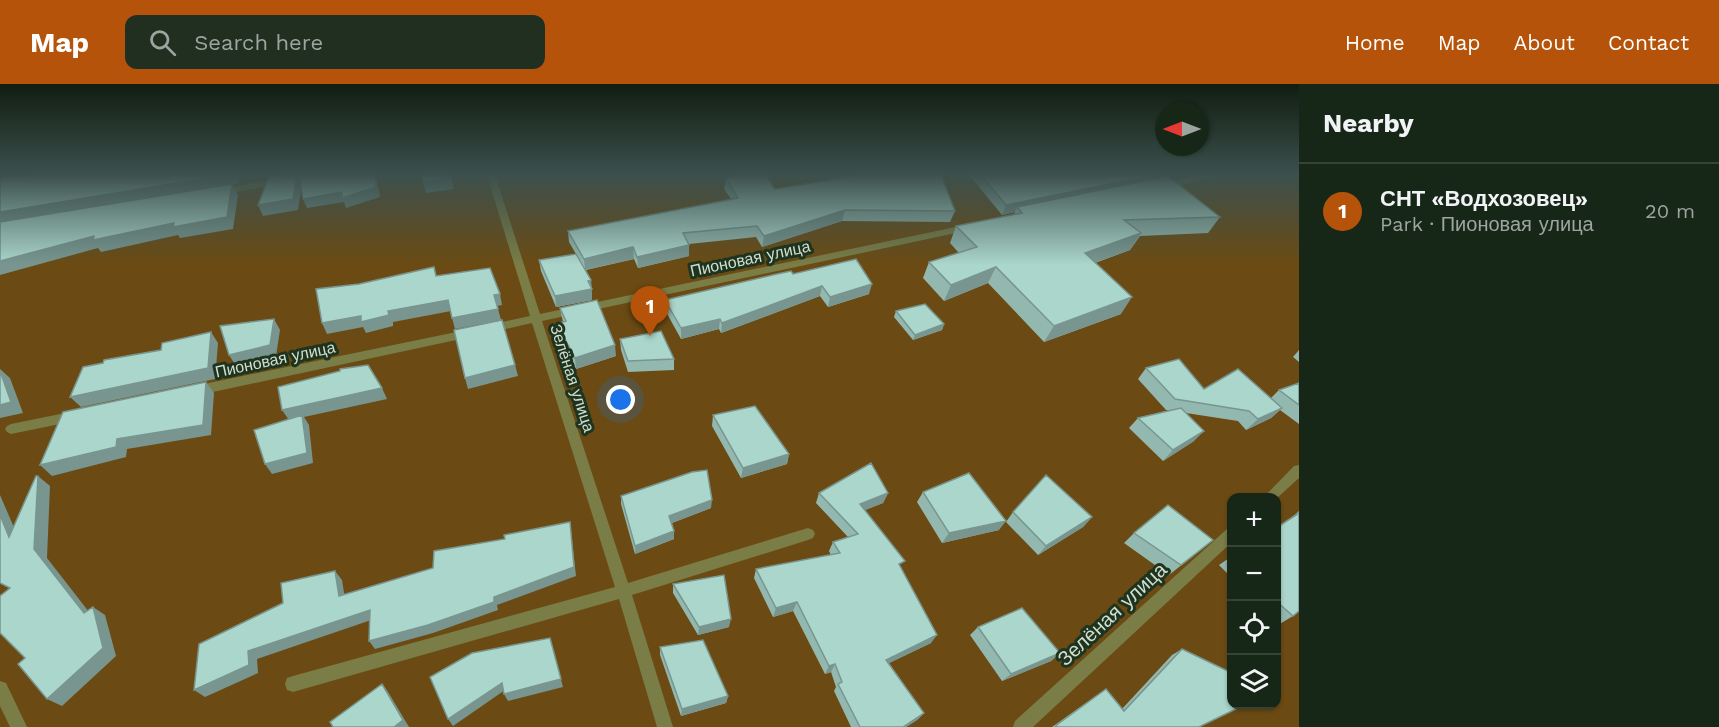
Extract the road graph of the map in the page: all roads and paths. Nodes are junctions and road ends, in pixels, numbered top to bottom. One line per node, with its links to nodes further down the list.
1 (500, 205): 3 (street, Зелёная улица)
2 (980, 225): 3 (street, Пионовая улица)
3 (535, 319): 4 (street, Пионовая улица); 11 (street, Зелёная улица)
4 (186, 393)
5 (81, 414): 6 (street)
6 (11, 429)
7 (1299, 470): 8 (street)
8 (1274, 493)
9 (808, 534): 11 (street)
10 (1227, 537): 16 (street, Зелёная улица)
11 (624, 591): 12 (street); 15 (street, Зелёная улица)
12 (293, 684)
13 (0, 689): 14 (street)
14 (19, 727)
15 (665, 727)
16 (1021, 727)

